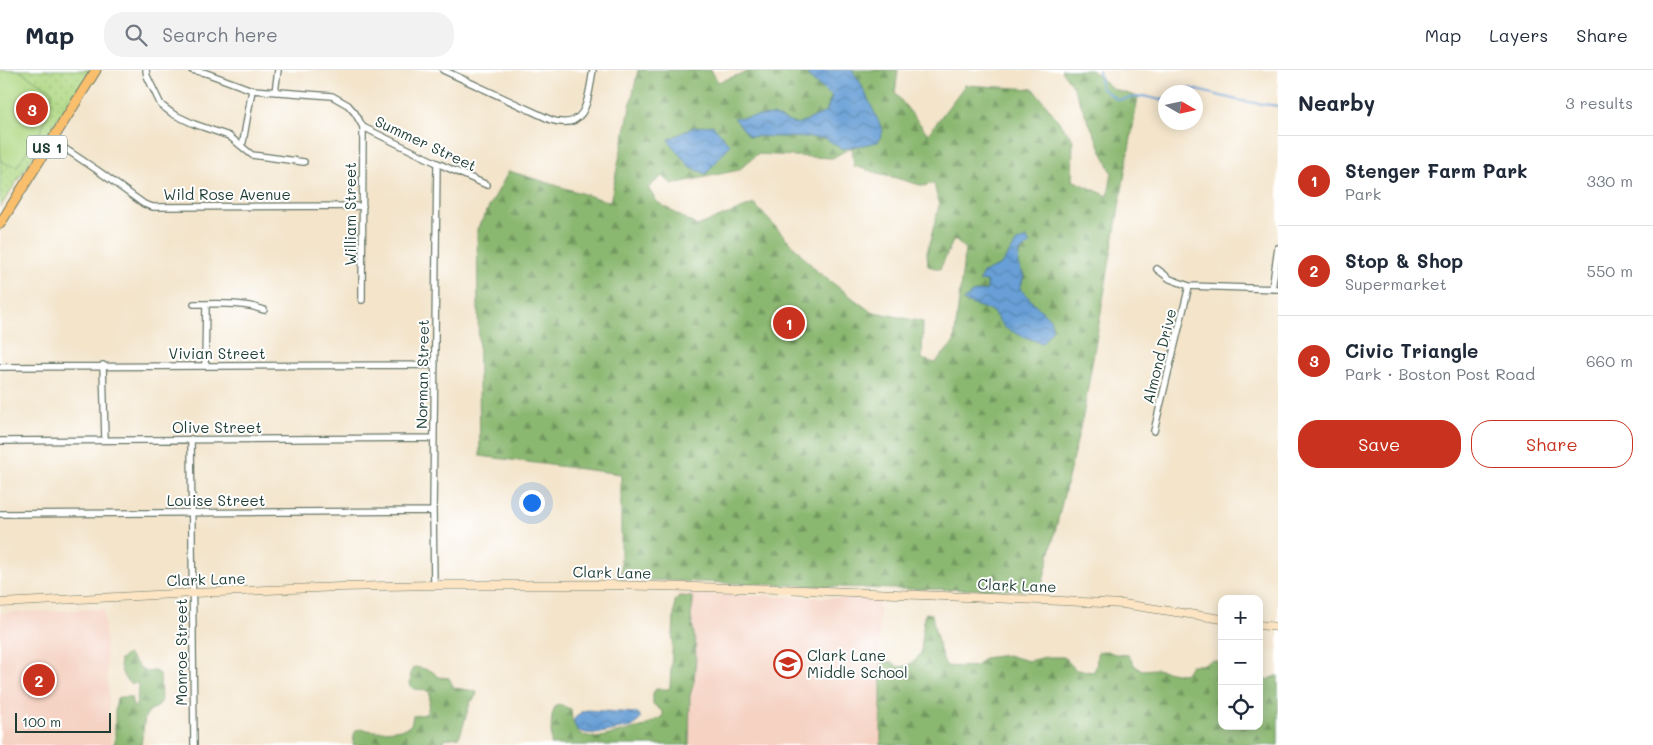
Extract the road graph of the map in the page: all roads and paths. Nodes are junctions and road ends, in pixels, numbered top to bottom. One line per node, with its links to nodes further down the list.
1 (96, 70): 10 (main road, US 1)
2 (146, 70): 11 (street)
3 (192, 70): 7 (street, Summer Street)
4 (278, 70): 8 (street)
5 (443, 70): 6 (street)
6 (593, 70)
7 (252, 90): 8 (street, Summer Street); 11 (street)
8 (275, 92): 9 (street, Summer Street)
9 (363, 127): 13 (street, Summer Street); 15 (street, William Street)
10 (52, 140): 15 (street, Wild Rose Avenue); 16 (main road, US 1)
11 (240, 145): 12 (street)
12 (304, 162)
13 (437, 163): 14 (street, Summer Street); 25 (street, Norman Street)
14 (487, 185)
15 (363, 206): 21 (street, William Street)
16 (0, 224)
17 (1278, 248): 20 (street)
18 (1157, 269): 19 (street)
19 (1189, 286): 20 (street); 29 (street, Almond Drive)
20 (1275, 289)
21 (362, 300)
22 (194, 304): 23 (street)
23 (206, 304): 24 (street); 27 (street)
24 (264, 310)
25 (435, 364): 27 (street, Vivian Street); 30 (street, Norman Street)
26 (103, 366): 27 (street, Vivian Street); 28 (street, Vivian Street); 32 (street)
27 (205, 366)
28 (0, 367)
29 (1154, 431)
30 (434, 438): 31 (street, Olive Street); 34 (street, Norman Street)
31 (192, 439): 32 (street, Olive Street); 35 (street, Monroe Street)
32 (105, 440): 33 (street, Olive Street)
33 (0, 441)
34 (433, 511): 35 (street, Louise Street); 37 (street, Norman Street)
35 (193, 512): 36 (street, Louise Street); 38 (street, Monroe Street)
36 (0, 514)
37 (434, 585): 38 (main road, Clark Lane); 40 (main road, Clark Lane)
38 (194, 593): 39 (main road, Clark Lane); 43 (street, Monroe Street)
39 (0, 603)
40 (1218, 618)
41 (1263, 625): 42 (main road)
42 (1278, 628)
43 (194, 745)

